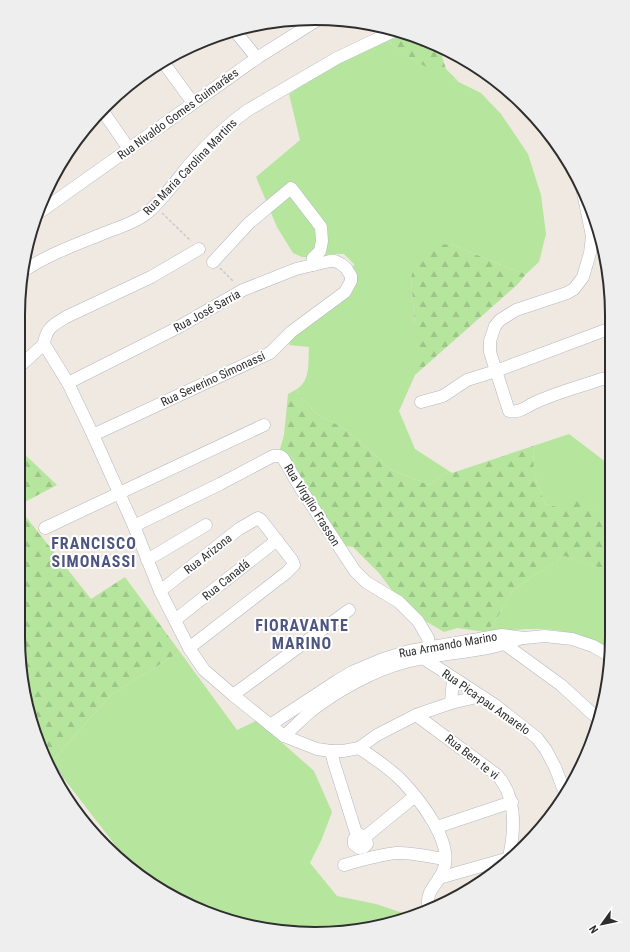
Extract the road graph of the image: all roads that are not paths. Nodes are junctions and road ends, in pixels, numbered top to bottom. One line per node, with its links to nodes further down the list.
1 (309, 25): 4 (street, Rua Nivaldo Gomes Guimarães)
2 (387, 34): 14 (street, Rua Maria Carolina Martins)
3 (238, 35): 4 (street)
4 (257, 58): 6 (street, Rua Nivaldo Gomes Guimarães)
5 (166, 66): 6 (street)
6 (193, 103): 8 (street, Rua Nivaldo Gomes Guimarães)
7 (105, 115): 8 (street)
8 (129, 149): 9 (street, Rua Nivaldo Gomes Guimarães)
9 (46, 206)
10 (588, 217): 19 (street)
11 (199, 249): 17 (street)
12 (213, 262): 13 (street)
13 (313, 265): 15 (street, Rua José Sarria); 21 (street, Rua José Sarria)
14 (29, 268)
15 (349, 273): 24 (street, Rua Severino Simonassi)
16 (605, 330): 19 (street)
17 (44, 344): 18 (street); 21 (street)
18 (25, 361)
19 (496, 371): 20 (street); 22 (street)
20 (605, 379)
21 (68, 383): 24 (street)
22 (420, 402)
23 (264, 424): 25 (street)
24 (93, 435): 25 (street)
25 (119, 493): 27 (street); 28 (street)
26 (206, 525): 30 (street)
27 (134, 526): 30 (street); 37 (street, Rua Virgílio Frasson)
28 (45, 528)
29 (277, 540): 31 (street, Rua Arizona); 33 (street, Rua Canadá); 35 (street)
30 (147, 560): 31 (street)
31 (160, 591): 33 (street)
32 (349, 610): 39 (street)
33 (175, 620): 35 (street)
34 (504, 640): 36 (street, Rua Armando Marino); 37 (street, Rua Armando Marino); 43 (street)
35 (189, 648): 39 (street)
36 (604, 653)
37 (427, 654): 38 (street, Rua Pica-pau Amarelo); 44 (street, Rua Armando Marino); 45 (street, Rua Armando Marino)
38 (453, 678): 40 (street, Rua Pica-pau Amarelo); 41 (street)
39 (233, 695): 44 (street)
40 (482, 696): 41 (street); 48 (street, Rua Pica-pau Amarelo)
41 (451, 703): 42 (street)
42 (416, 715): 46 (street); 50 (street, Rua Bem te vi)
43 (594, 715)
44 (270, 725): 45 (street)
45 (284, 736): 47 (street)
46 (359, 748): 47 (street); 49 (street)
47 (331, 751): 52 (street)
48 (563, 787)
49 (414, 796): 51 (street); 52 (street)
50 (512, 802): 51 (street); 53 (street, Rua Bem te vi)
51 (437, 827): 54 (street)
52 (362, 845): 54 (street); 56 (street)
53 (510, 851)
54 (445, 859): 57 (street)
55 (499, 861): 57 (street)
56 (344, 865)
57 (439, 878): 58 (street)
58 (428, 904)

